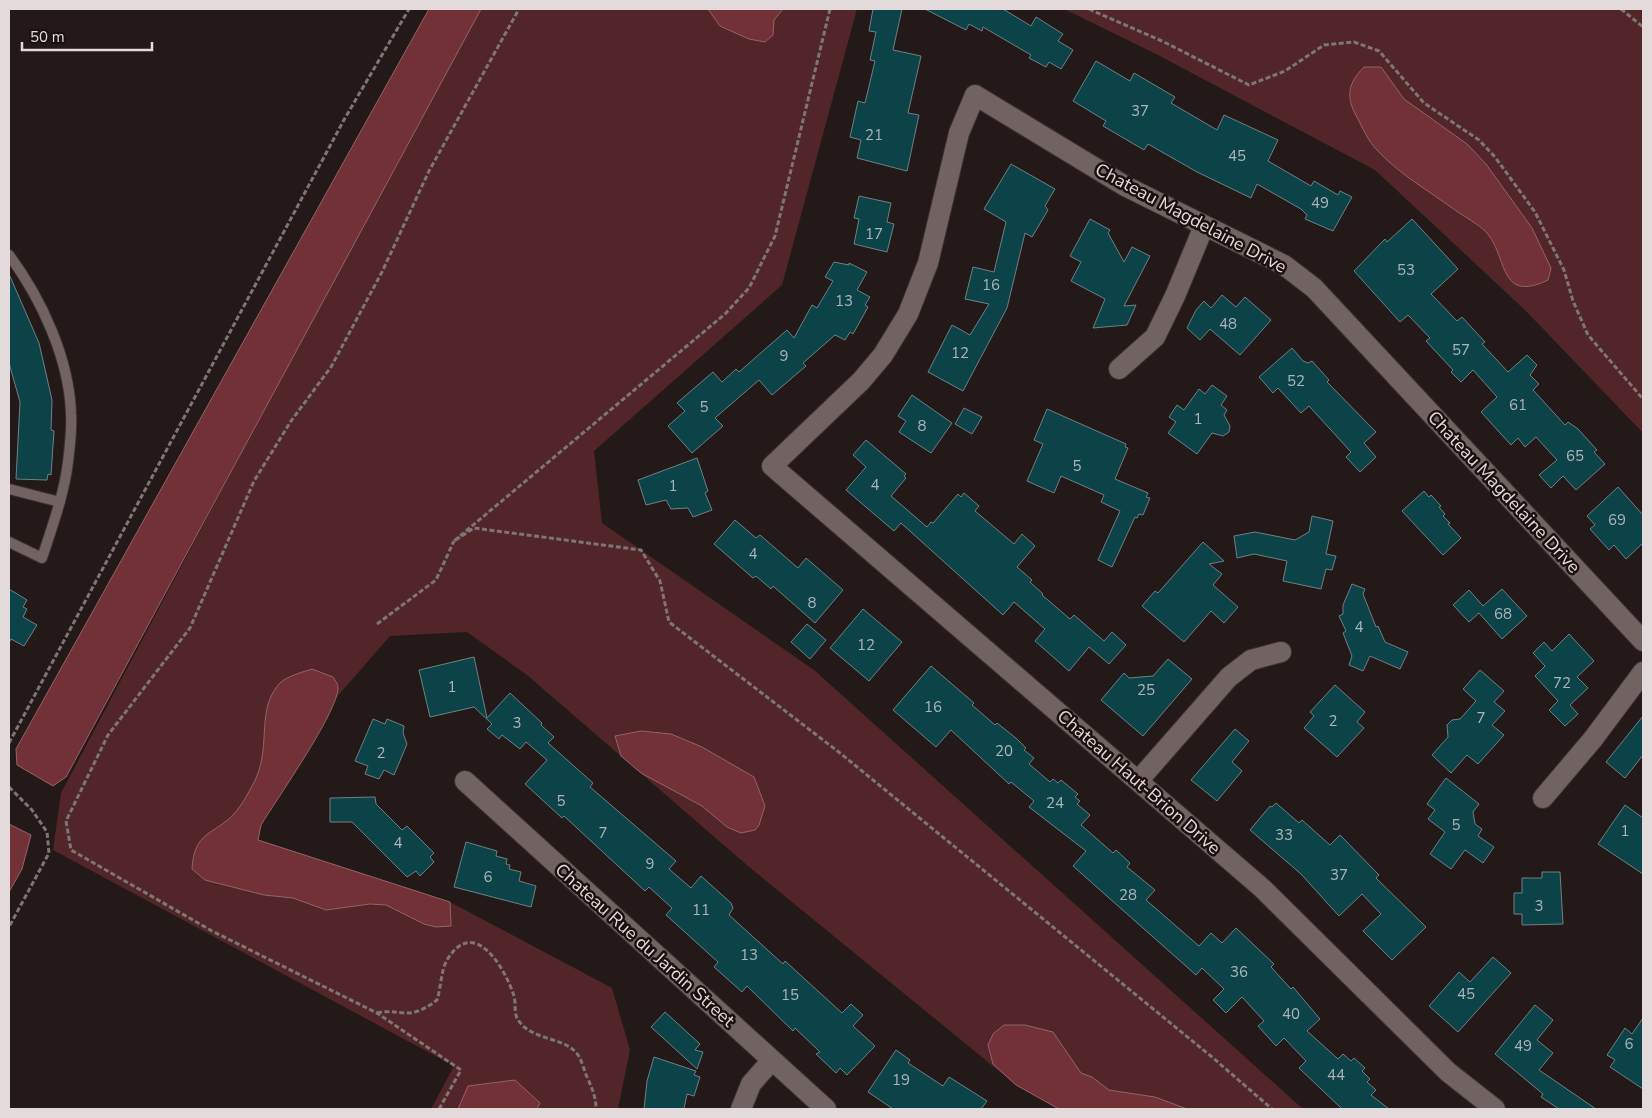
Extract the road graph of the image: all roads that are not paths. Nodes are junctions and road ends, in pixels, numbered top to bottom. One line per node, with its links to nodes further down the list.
1 (1204, 226): 3 (street); 4 (street, Chateau Magdelaine Drive); 8 (street, Chateau Magdelaine Drive)
2 (9, 255): 6 (lane)
3 (1118, 369)
4 (772, 466): 12 (street, Chateau Haut-Brion Drive)
5 (9, 489): 6 (lane)
6 (60, 502): 7 (lane)
7 (9, 542)
8 (1643, 641)
9 (1281, 652): 12 (street)
10 (1643, 672): 13 (street)
11 (465, 781): 14 (street, Chateau Rue du Jardin Street)
12 (1138, 781): 17 (street, Chateau Haut-Brion Drive)
13 (1543, 798)
14 (772, 1060): 15 (street); 16 (street, Chateau Rue du Jardin Street)
15 (740, 1109)
16 (826, 1109)
17 (1495, 1109)

